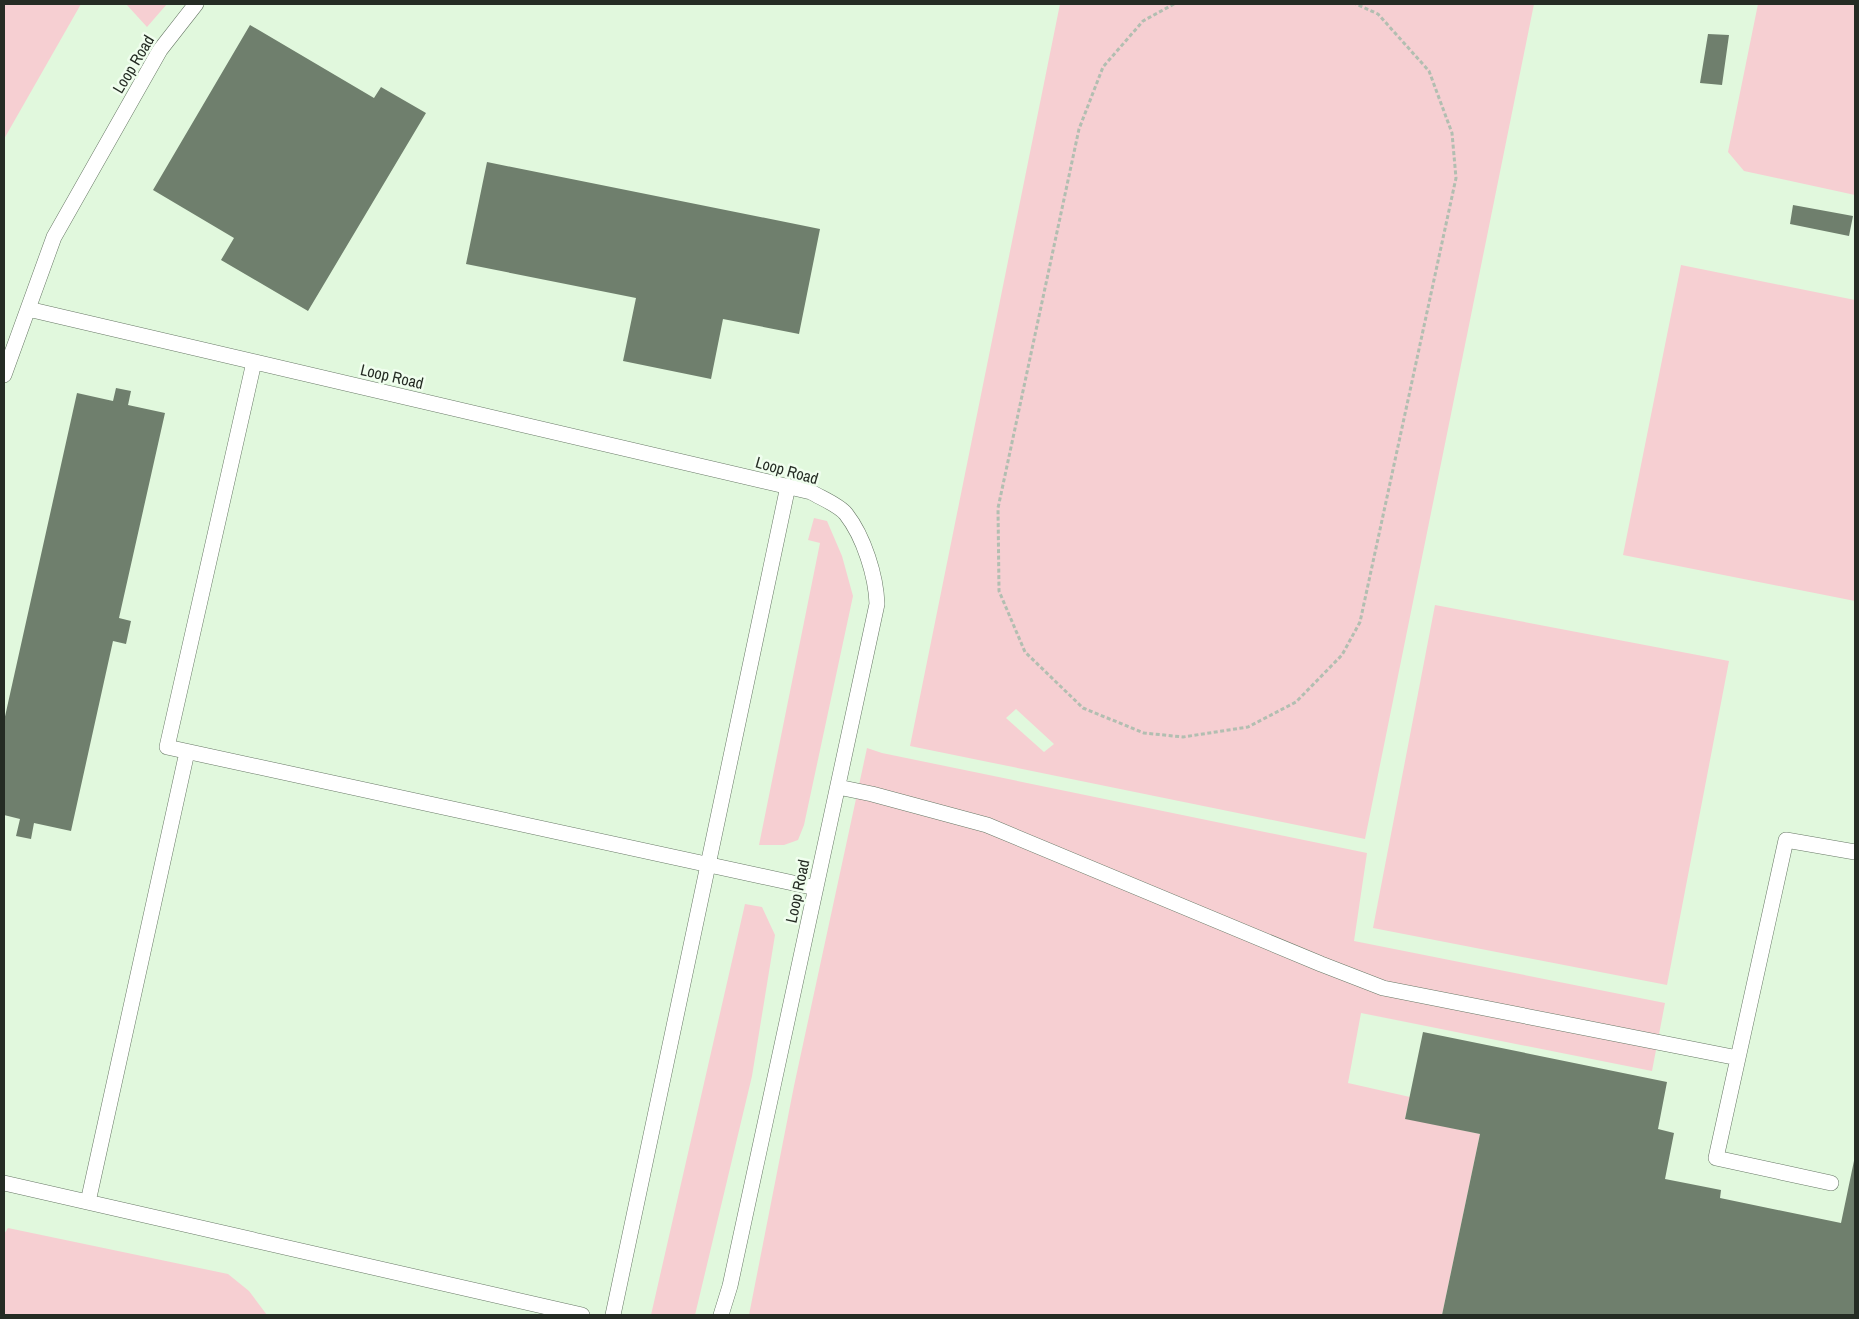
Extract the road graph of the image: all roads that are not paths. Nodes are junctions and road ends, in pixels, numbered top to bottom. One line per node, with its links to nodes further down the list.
1 (196, 4): 2 (lane, Loop Road)
2 (28, 309): 3 (lane, Loop Road); 4 (lane, Loop Road)
3 (254, 362): 5 (lane, Loop Road); 6 (lane)
4 (4, 375)
5 (788, 486): 7 (lane, Loop Road); 9 (lane)
6 (187, 752): 9 (lane); 14 (lane)
7 (838, 787): 10 (lane, Loop Road); 11 (lane)
8 (1855, 852): 11 (lane)
9 (707, 865): 10 (lane); 16 (lane)
10 (816, 888): 17 (lane, Loop Road)
11 (1738, 1058): 13 (lane)
12 (4, 1183): 14 (lane)
13 (1831, 1183)
14 (88, 1202): 15 (lane)
15 (582, 1315)
16 (613, 1315)
17 (721, 1315)

